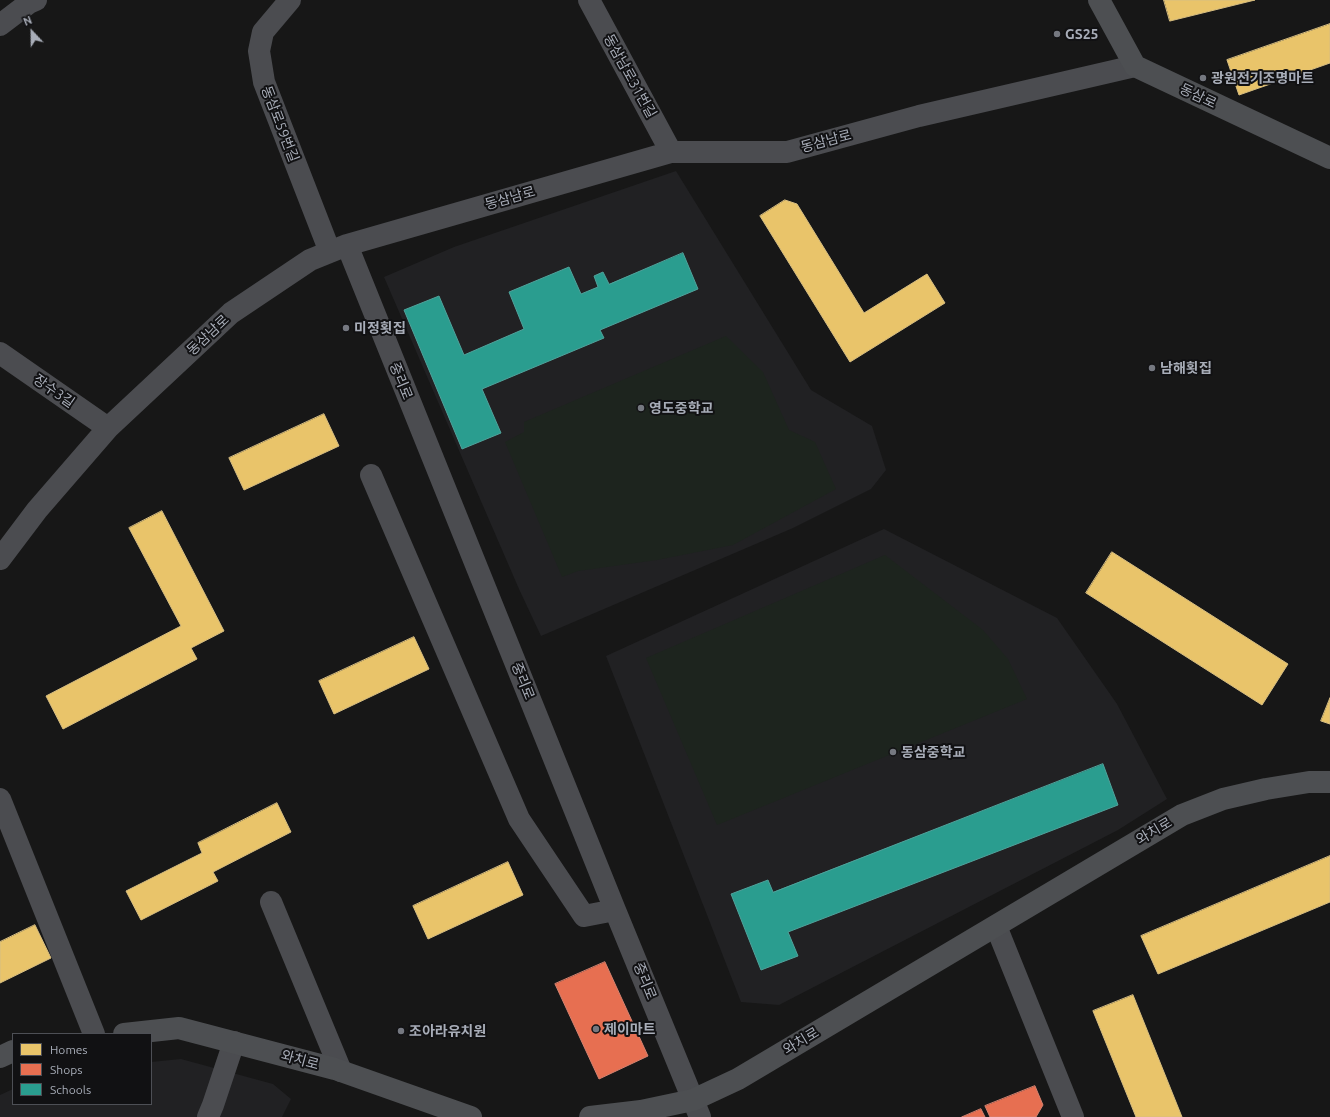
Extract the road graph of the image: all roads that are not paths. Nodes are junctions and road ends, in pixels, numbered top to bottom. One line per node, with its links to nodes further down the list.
1 (36, 0): 5 (street)
2 (290, 0): 9 (street, 동삼로59번길)
3 (589, 0): 7 (street, 동삼남로31번길)
4 (1099, 0): 6 (main road)
5 (0, 25)
6 (1135, 66): 7 (street, 동삼남로); 8 (main road, 동삼로)
7 (672, 152): 9 (street, 동삼남로)
8 (1330, 158)
9 (338, 248): 11 (street, 동삼남로); 17 (street, 중리로)
10 (0, 353): 11 (street, 장수3길)
11 (108, 428): 13 (street, 동삼남로)
12 (371, 475): 17 (street)
13 (0, 559)
14 (1330, 782): 18 (main road, 와치로)
15 (0, 799): 19 (street)
16 (270, 902): 24 (street)
17 (615, 910): 25 (street, 중리로)
18 (996, 926): 25 (main road, 와치로); 29 (street)
19 (94, 1033)
20 (133, 1033): 21 (main road, 와치로)
21 (234, 1042): 24 (main road, 와치로); 26 (street)
22 (12, 1051): 23 (main road)
23 (0, 1056)
24 (340, 1071): 27 (main road, 와치로)
25 (697, 1108): 28 (main road, 와치로)
26 (208, 1117)
27 (471, 1117)
28 (590, 1117)
29 (1073, 1117)

